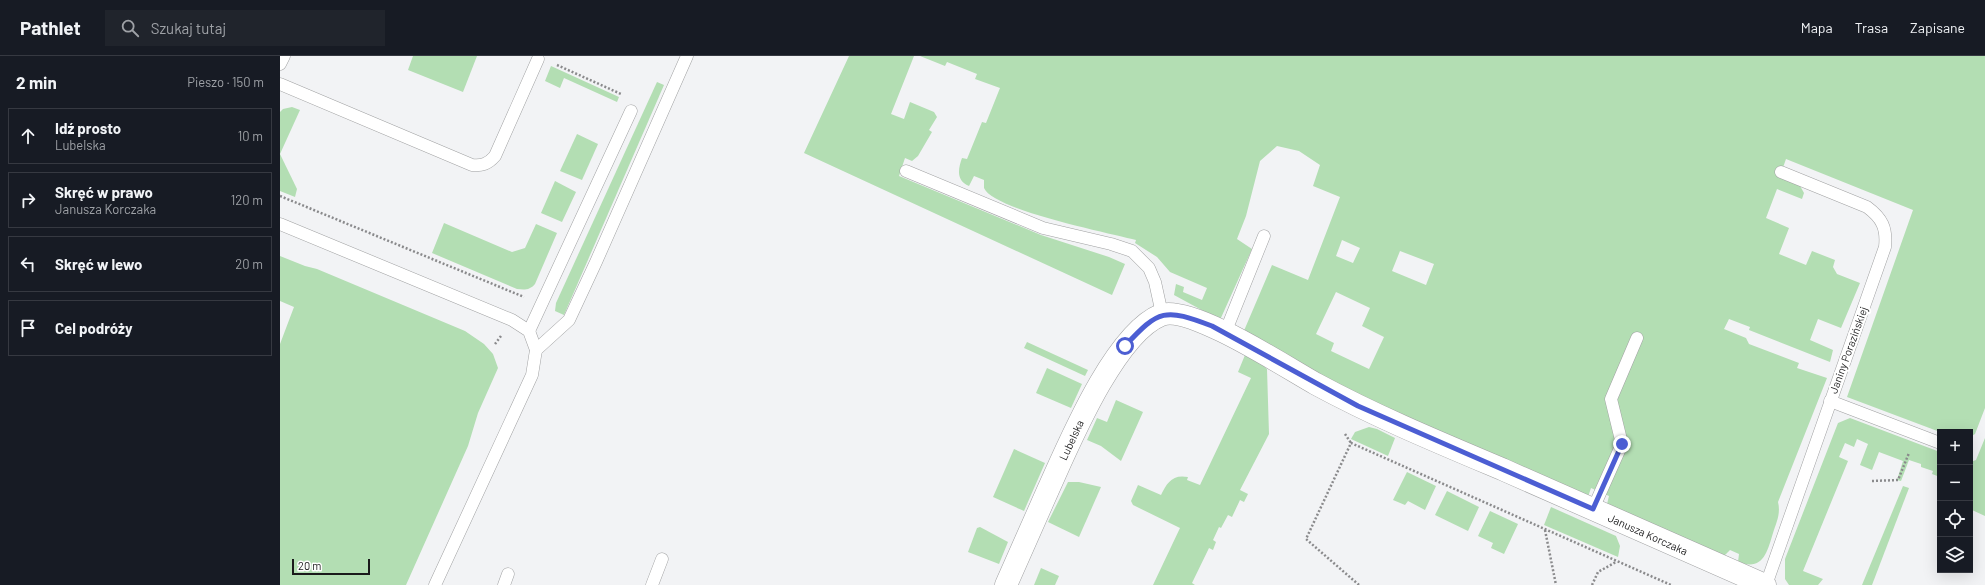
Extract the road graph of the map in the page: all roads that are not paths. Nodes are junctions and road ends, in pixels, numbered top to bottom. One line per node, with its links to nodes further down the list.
1 (284, 56): 4 (lane)
2 (686, 56): 15 (lane)
3 (538, 59): 5 (lane)
4 (280, 64)
5 (280, 84)
6 (631, 111): 12 (lane)
7 (906, 171): 11 (lane)
8 (1781, 172): 16 (lane, Janiny Porazińskiej)
9 (280, 224): 12 (lane)
10 (1264, 236): 13 (lane)
11 (1162, 314): 13 (street, Janusza Korczaka); 22 (street, Lubelska)
12 (530, 331): 15 (lane)
13 (1225, 333): 18 (street, Janusza Korczaka)
14 (1638, 338): 18 (lane)
15 (536, 350): 20 (lane)
16 (1830, 401): 17 (lane); 23 (lane, Janiny Porazińskiej)
17 (1937, 442)
18 (1593, 509): 23 (street, Janusza Korczaka)
19 (662, 559): 21 (lane)
20 (435, 585)
21 (652, 585)
22 (1006, 585)
23 (1766, 585)

